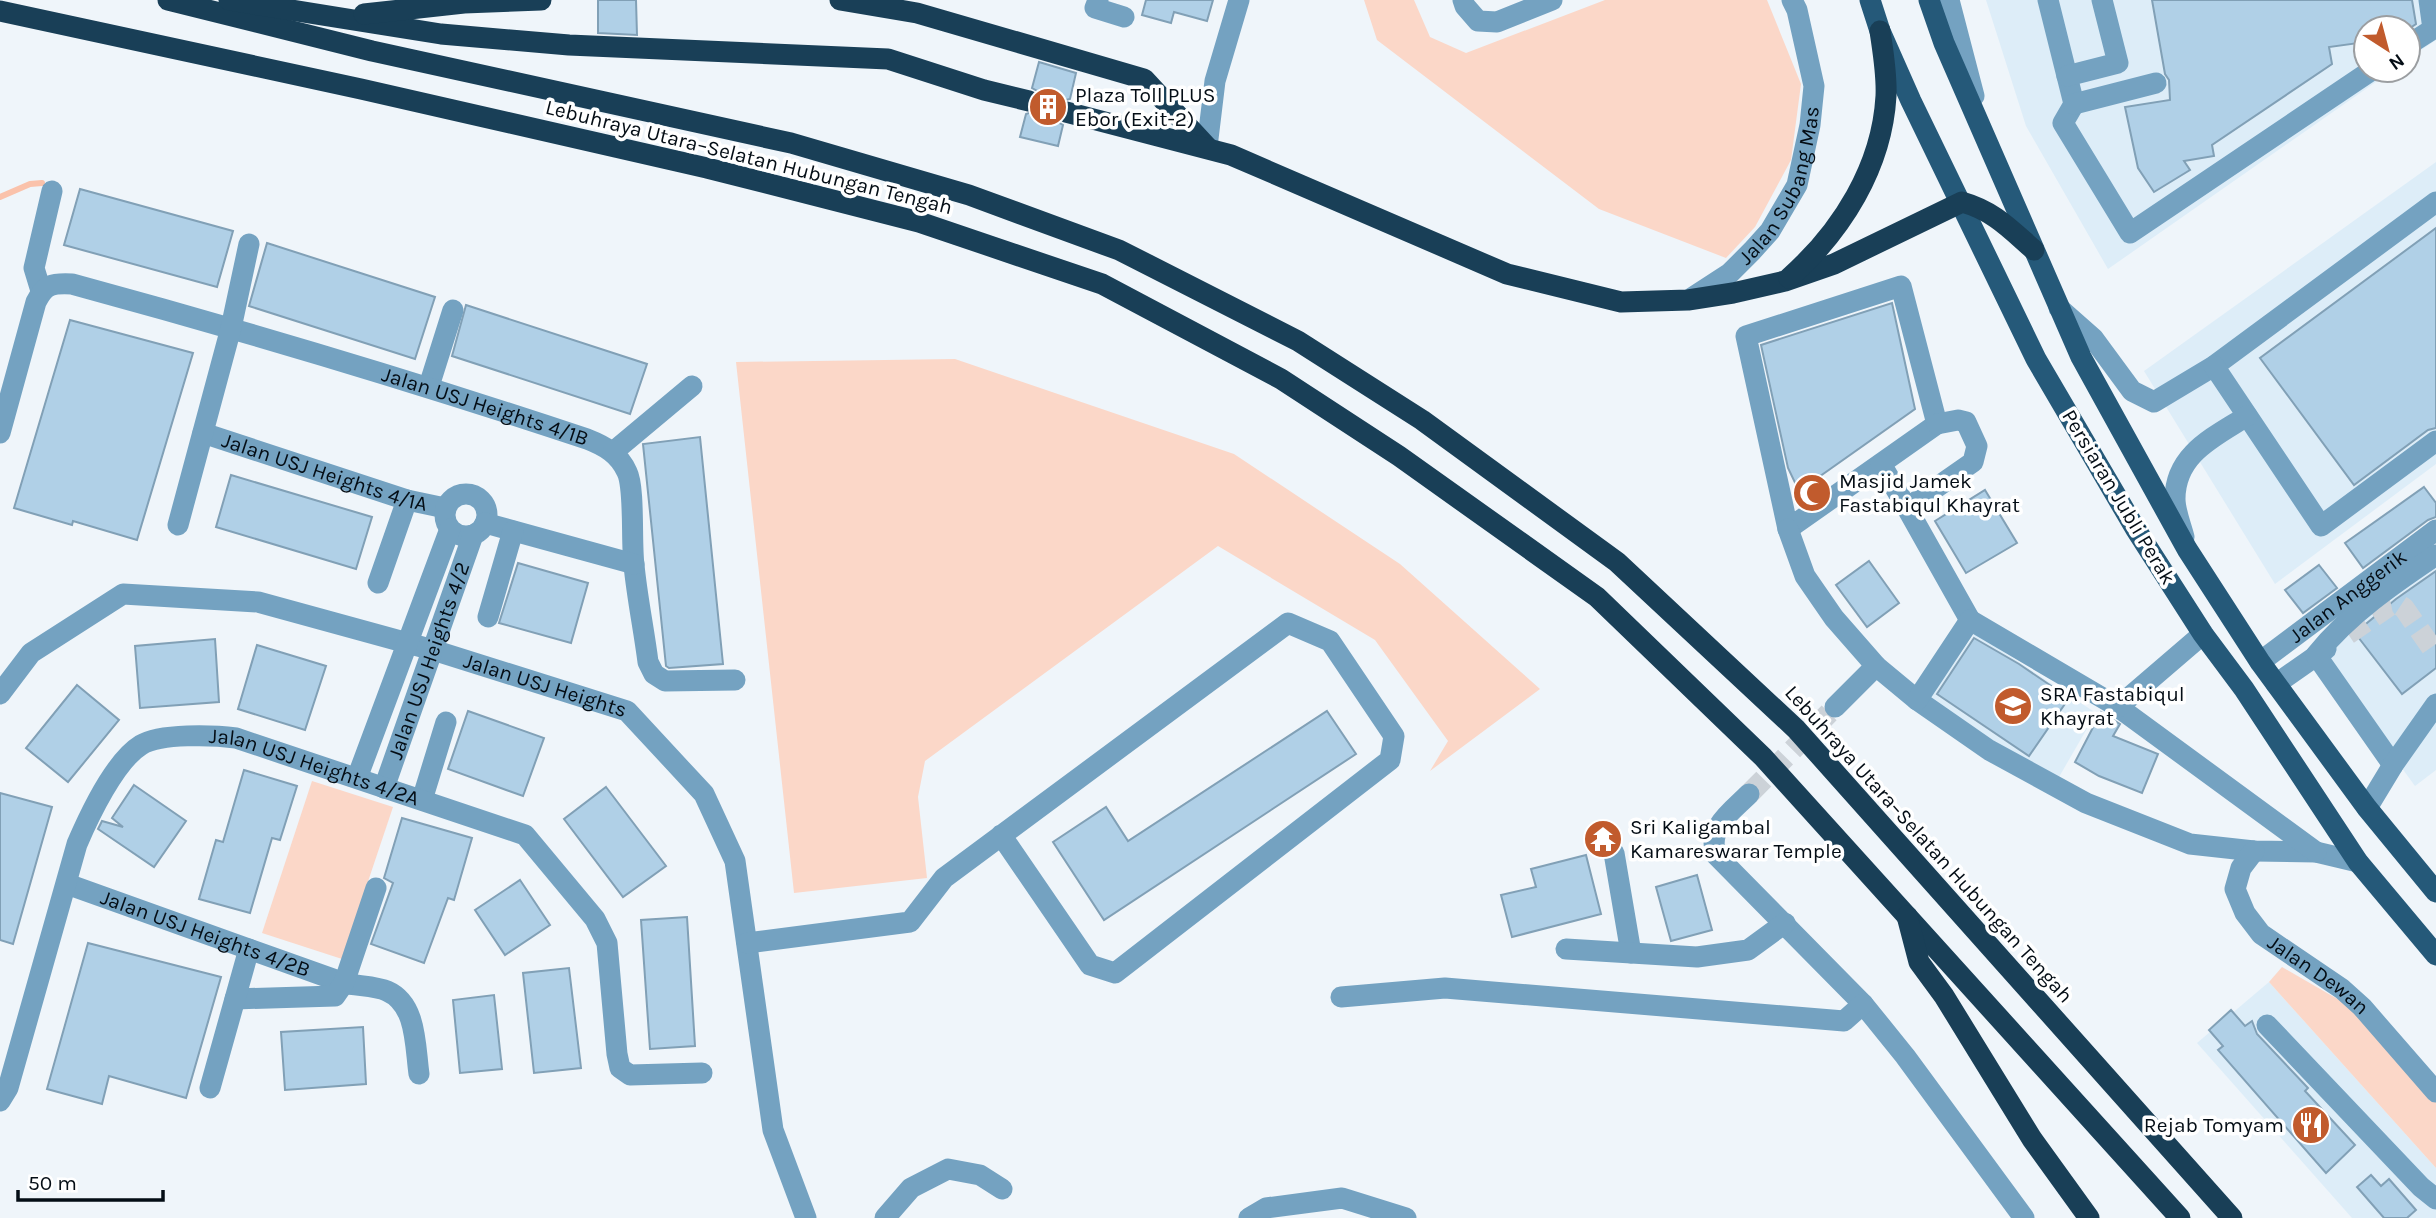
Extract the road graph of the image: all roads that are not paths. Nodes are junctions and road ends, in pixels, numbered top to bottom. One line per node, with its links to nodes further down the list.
1 (168, 0): 119 (highway, Lebuhraya Utara–Selatan Hubungan Tengah)
2 (229, 0): 17 (highway)
3 (541, 0): 17 (highway)
4 (840, 0): 28 (highway)
5 (1098, 0): 18 (street)
6 (1239, 0): 28 (street)
7 (1463, 0): 8 (street)
8 (1552, 0)
9 (1792, 0): 36 (street, Jalan Subang Mas)
10 (1870, 0): 19 (main road, Persiaran Jubli Perak)
11 (1929, 0): 27 (main road, Persiaran Jubli Perak)
12 (1949, 0): 27 (street)
13 (2048, 0): 21 (street)
14 (2102, 0): 21 (street)
15 (2428, 0): 20 (street)
16 (0, 11): 93 (highway, Lebuhraya Utara–Selatan Hubungan Tengah)
17 (341, 17): 24 (highway)
18 (1124, 17)
19 (1880, 31): 30 (main road, Persiaran Jubli Perak); 34 (highway)
20 (2422, 36)
21 (2067, 76): 25 (street)
22 (2156, 83): 25 (street)
23 (2352, 83): 25 (street)
24 (1029, 102)
25 (2074, 104)
26 (1066, 112): 28 (highway)
27 (1985, 137): 33 (main road, Persiaran Jubli Perak)
28 (1207, 147): 36 (highway)
29 (52, 191): 35 (street)
30 (1962, 202): 33 (highway); 34 (highway); 64 (main road, Persiaran Jubli Perak)
31 (2436, 202): 40 (street)
32 (249, 244): 39 (street)
33 (2034, 250): 37 (main road, Persiaran Jubli Perak)
34 (1785, 281): 36 (highway)
35 (48, 287): 39 (street, Jalan USJ Heights 4/1B); 45 (street)
36 (1688, 300)
37 (2059, 307): 40 (street); 58 (main road, Persiaran Jubli Perak)
38 (453, 310): 41 (street)
39 (231, 327): 41 (street, Jalan USJ Heights 4/1B); 46 (street)
40 (2214, 366): 43 (street)
41 (429, 386): 48 (street, Jalan USJ Heights 4/1B)
42 (692, 386): 48 (street)
43 (2247, 416): 47 (street); 58 (street)
44 (1937, 424): 49 (street); 51 (street); 55 (street)
45 (0, 433)
46 (203, 433): 50 (street, Jalan USJ Heights 4/1A); 53 (street)
47 (2436, 441)
48 (613, 452): 60 (street, Jalan USJ Heights 4/1B)
49 (1881, 464): 51 (street); 55 (street)
50 (407, 500): 52 (street, Jalan USJ Heights 4/1A); 61 (street)
51 (1908, 508): 63 (street)
52 (447, 519): 54 (street); 54 (street); 66 (street, Jalan USJ Heights 4/2)
53 (178, 525)
54 (479, 529): 57 (street); 67 (street, Jalan USJ Heights 4/2)
55 (1788, 529): 70 (street)
56 (2436, 530): 69 (street, Jalan Anggerik)
57 (513, 531): 60 (street); 62 (street)
58 (2187, 549): 69 (main road, Persiaran Jubli Perak)
59 (2436, 555): 68 (street)
60 (634, 564): 71 (street, Jalan USJ Heights 4/1B)
61 (378, 583)
62 (488, 617)
63 (1970, 620): 74 (street); 77 (street)
64 (2203, 634): 77 (street); 89 (main road, Persiaran Jubli Perak)
65 (2348, 634): 68 (street)
66 (407, 644): 67 (street, Jalan USJ Heights); 73 (street, Jalan USJ Heights); 80 (street, Jalan USJ Heights 4/2)
67 (433, 650): 81 (street, Jalan USJ Heights 4/2); 95 (street, Jalan USJ Heights)
68 (2316, 655): 72 (street); 79 (street)
69 (2260, 662): 72 (main road, Persiaran Jubli Perak)
70 (1876, 666): 74 (street); 76 (street)
71 (735, 680)
72 (2276, 684): 84 (main road, Persiaran Jubli Perak)
73 (0, 694)
74 (1917, 700): 86 (street)
75 (2436, 704): 79 (street)
76 (1835, 707)
77 (2118, 707): 87 (street)
78 (446, 722): 83 (street)
79 (2393, 765): 84 (street)
80 (356, 778): 81 (street, Jalan USJ Heights 4/2A); 90 (street, Jalan USJ Heights 4/2A)
81 (384, 788): 83 (street, Jalan USJ Heights 4/2A)
82 (1749, 794): 94 (street)
83 (422, 800): 105 (street, Jalan USJ Heights 4/2A)
84 (2367, 808): 92 (main road, Persiaran Jubli Perak)
85 (1001, 835): 85 (street); 95 (street)
86 (2254, 851): 87 (street); 108 (street, Jalan Dewan)
87 (2316, 852): 89 (street)
88 (1614, 853): 98 (street)
89 (2358, 862): 99 (main road, Persiaran Jubli Perak)
90 (67, 884): 96 (street, Jalan USJ Heights 4/2B); 109 (street, Jalan USJ Heights 4/2A)
91 (376, 888): 100 (street)
92 (2436, 892)
93 (1907, 914): 117 (highway); 118 (highway, Lebuhraya Utara–Selatan Hubungan Tengah)
94 (1785, 923): 98 (street); 103 (street)
95 (747, 943): 112 (street, Jalan USJ Heights)
96 (250, 949): 100 (street, Jalan USJ Heights 4/2B); 102 (street)
97 (1566, 949): 98 (street)
98 (1631, 953)
99 (2436, 955)
100 (344, 983): 102 (street, Jalan USJ Heights 4/2B); 106 (street, Jalan USJ Heights 4/2B)
101 (1341, 997): 103 (street)
102 (235, 999): 107 (street)
103 (1863, 1004): 116 (street)
104 (2267, 1025): 111 (street)
105 (702, 1073)
106 (419, 1074)
107 (209, 1088)
108 (2436, 1092)
109 (0, 1101)
110 (1002, 1189): 113 (street)
111 (2436, 1199)
112 (806, 1218)
113 (885, 1218)
114 (1249, 1218): 115 (street)
115 (1406, 1218)
116 (2024, 1218)
117 (2089, 1218)
118 (2180, 1218)
119 (2232, 1218)

